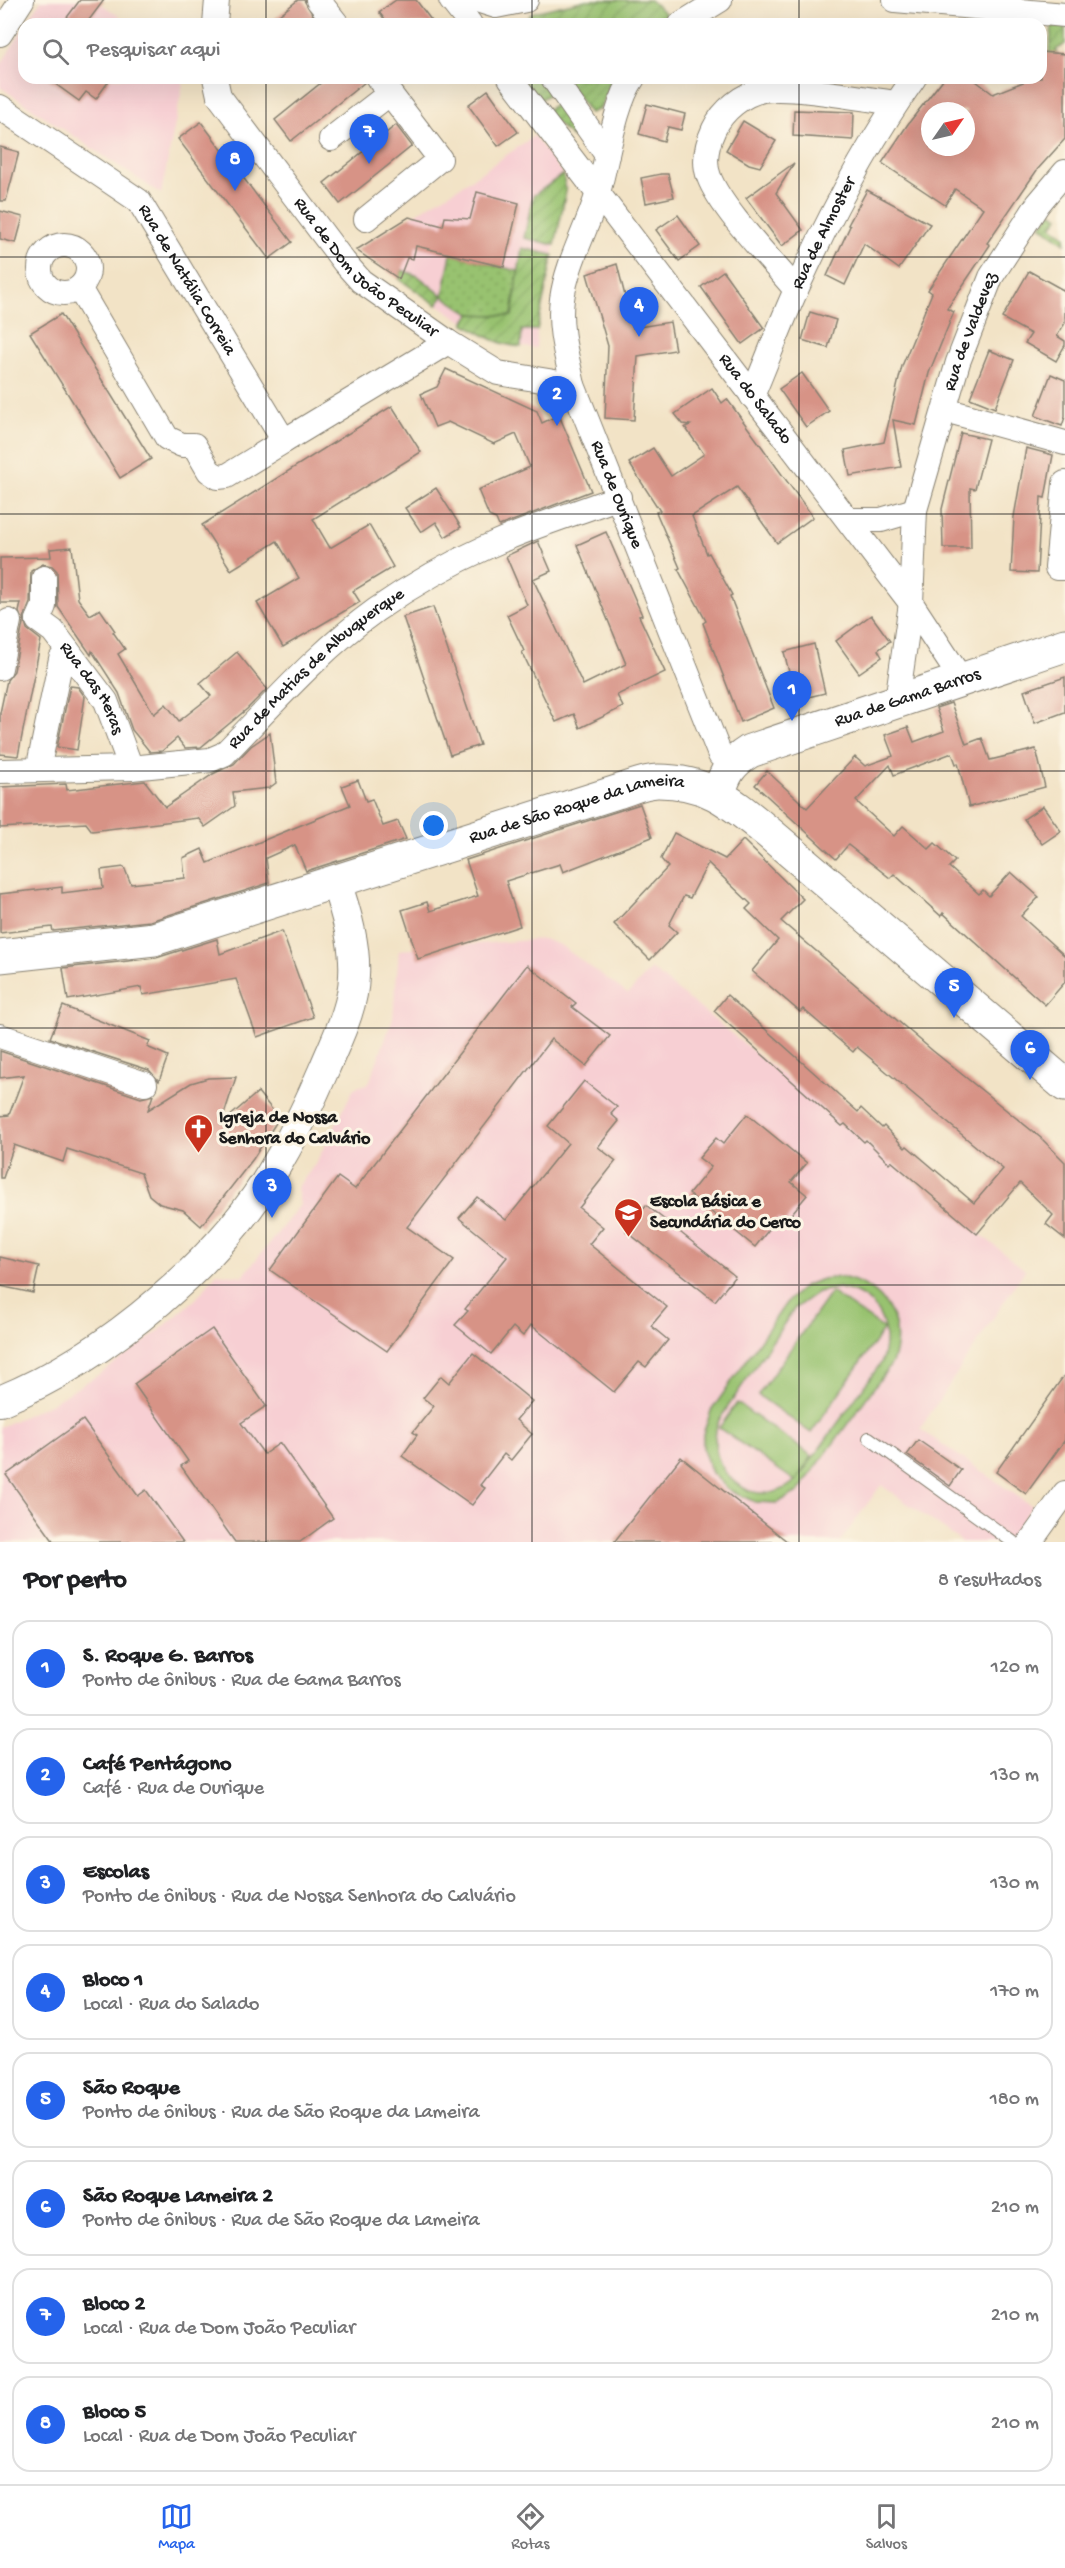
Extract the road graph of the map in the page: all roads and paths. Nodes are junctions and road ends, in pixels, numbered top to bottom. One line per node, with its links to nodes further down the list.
1 (22, 0): 16 (street)
2 (217, 0): 11 (street)
3 (318, 0): 12 (street)
4 (451, 0): 13 (street)
5 (526, 0): 8 (street)
6 (720, 0): 15 (street)
7 (895, 0): 9 (street)
8 (486, 3): 14 (street)
9 (958, 15): 10 (street)
10 (1065, 15)
11 (216, 18)
12 (332, 18)
13 (465, 18)
14 (505, 18)
15 (691, 18)
16 (0, 34)
17 (216, 84): 32 (street, Rua de Dom João Peculiar)
18 (514, 84): 28 (street, Rua do Salado)
19 (557, 84): 26 (street)
20 (631, 84): 26 (street, Rua de Ourique)
21 (910, 84): 23 (street, Rua de Almoster)
22 (383, 86): 25 (street, Rua de Dom João Peculiar); 29 (street, Rua de Dom João Peculiar)
23 (896, 104): 31 (street, Rua de Almoster); 31 (street)
24 (0, 107): 36 (street, Rua de Natália Correia)
25 (331, 139)
26 (607, 155): 28 (street, Rua de Ourique)
27 (1065, 172): 35 (street, Rua de Valdevez)
28 (597, 194): 33 (street, Rua de Ourique); 34 (street, Rua do Salado)
29 (366, 219)
30 (79, 288): 36 (street)
31 (796, 290): 34 (street, Rua de Almoster)
32 (448, 342): 33 (street, Rua de Dom João Peculiar); 36 (street)
33 (573, 385): 39 (street, Rua de Ourique)
34 (752, 396): 41 (street, Rua do Salado)
35 (945, 410): 37 (street); 40 (street, Rua de Valdevez)
36 (284, 441)
37 (1065, 443)
38 (1065, 483): 42 (street)
39 (619, 497): 52 (street, Rua de Ourique); 53 (street, Rua de Matias de Albuquerque)
40 (915, 510): 41 (street); 44 (street, Rua de Valdevez)
41 (849, 520): 44 (street, Rua do Salado)
42 (1061, 568)
43 (44, 578): 45 (street)
44 (911, 603): 50 (street, Rua do Salado); 51 (street)
45 (38, 620): 46 (street); 48 (street, Rua das Heras)
46 (4, 621): 49 (street)
47 (1065, 645): 50 (main road, Rua de Gama Barros)
48 (68, 651): 53 (street, Rua das Heras); 54 (street)
49 (0, 668)
50 (961, 679): 51 (main road, Rua de Gama Barros)
51 (897, 701): 52 (main road, Rua de Gama Barros)
52 (735, 753): 56 (main road, Rua de Gama Barros); 57 (main road, Rua de Gama Barros)
53 (131, 768): 54 (street, Rua de Matias de Albuquerque)
54 (38, 770): 55 (street, Rua de Matias de Albuquerque)
55 (0, 771)
56 (656, 781): 57 (main road, Rua de São Roque da Lameira); 58 (main road, Rua de São Roque da Lameira)
57 (719, 793): 62 (main road, Rua de São Roque da Lameira)
58 (336, 883): 59 (main road, Rua de São Roque da Lameira); 63 (street)
59 (0, 956)
60 (0, 1036): 61 (street)
61 (145, 1084)
62 (1065, 1085)
63 (0, 1401)
64 (870, 1438): 66 (lane)
65 (1065, 1493): 67 (street)
66 (1013, 1542)
67 (1030, 1542)

